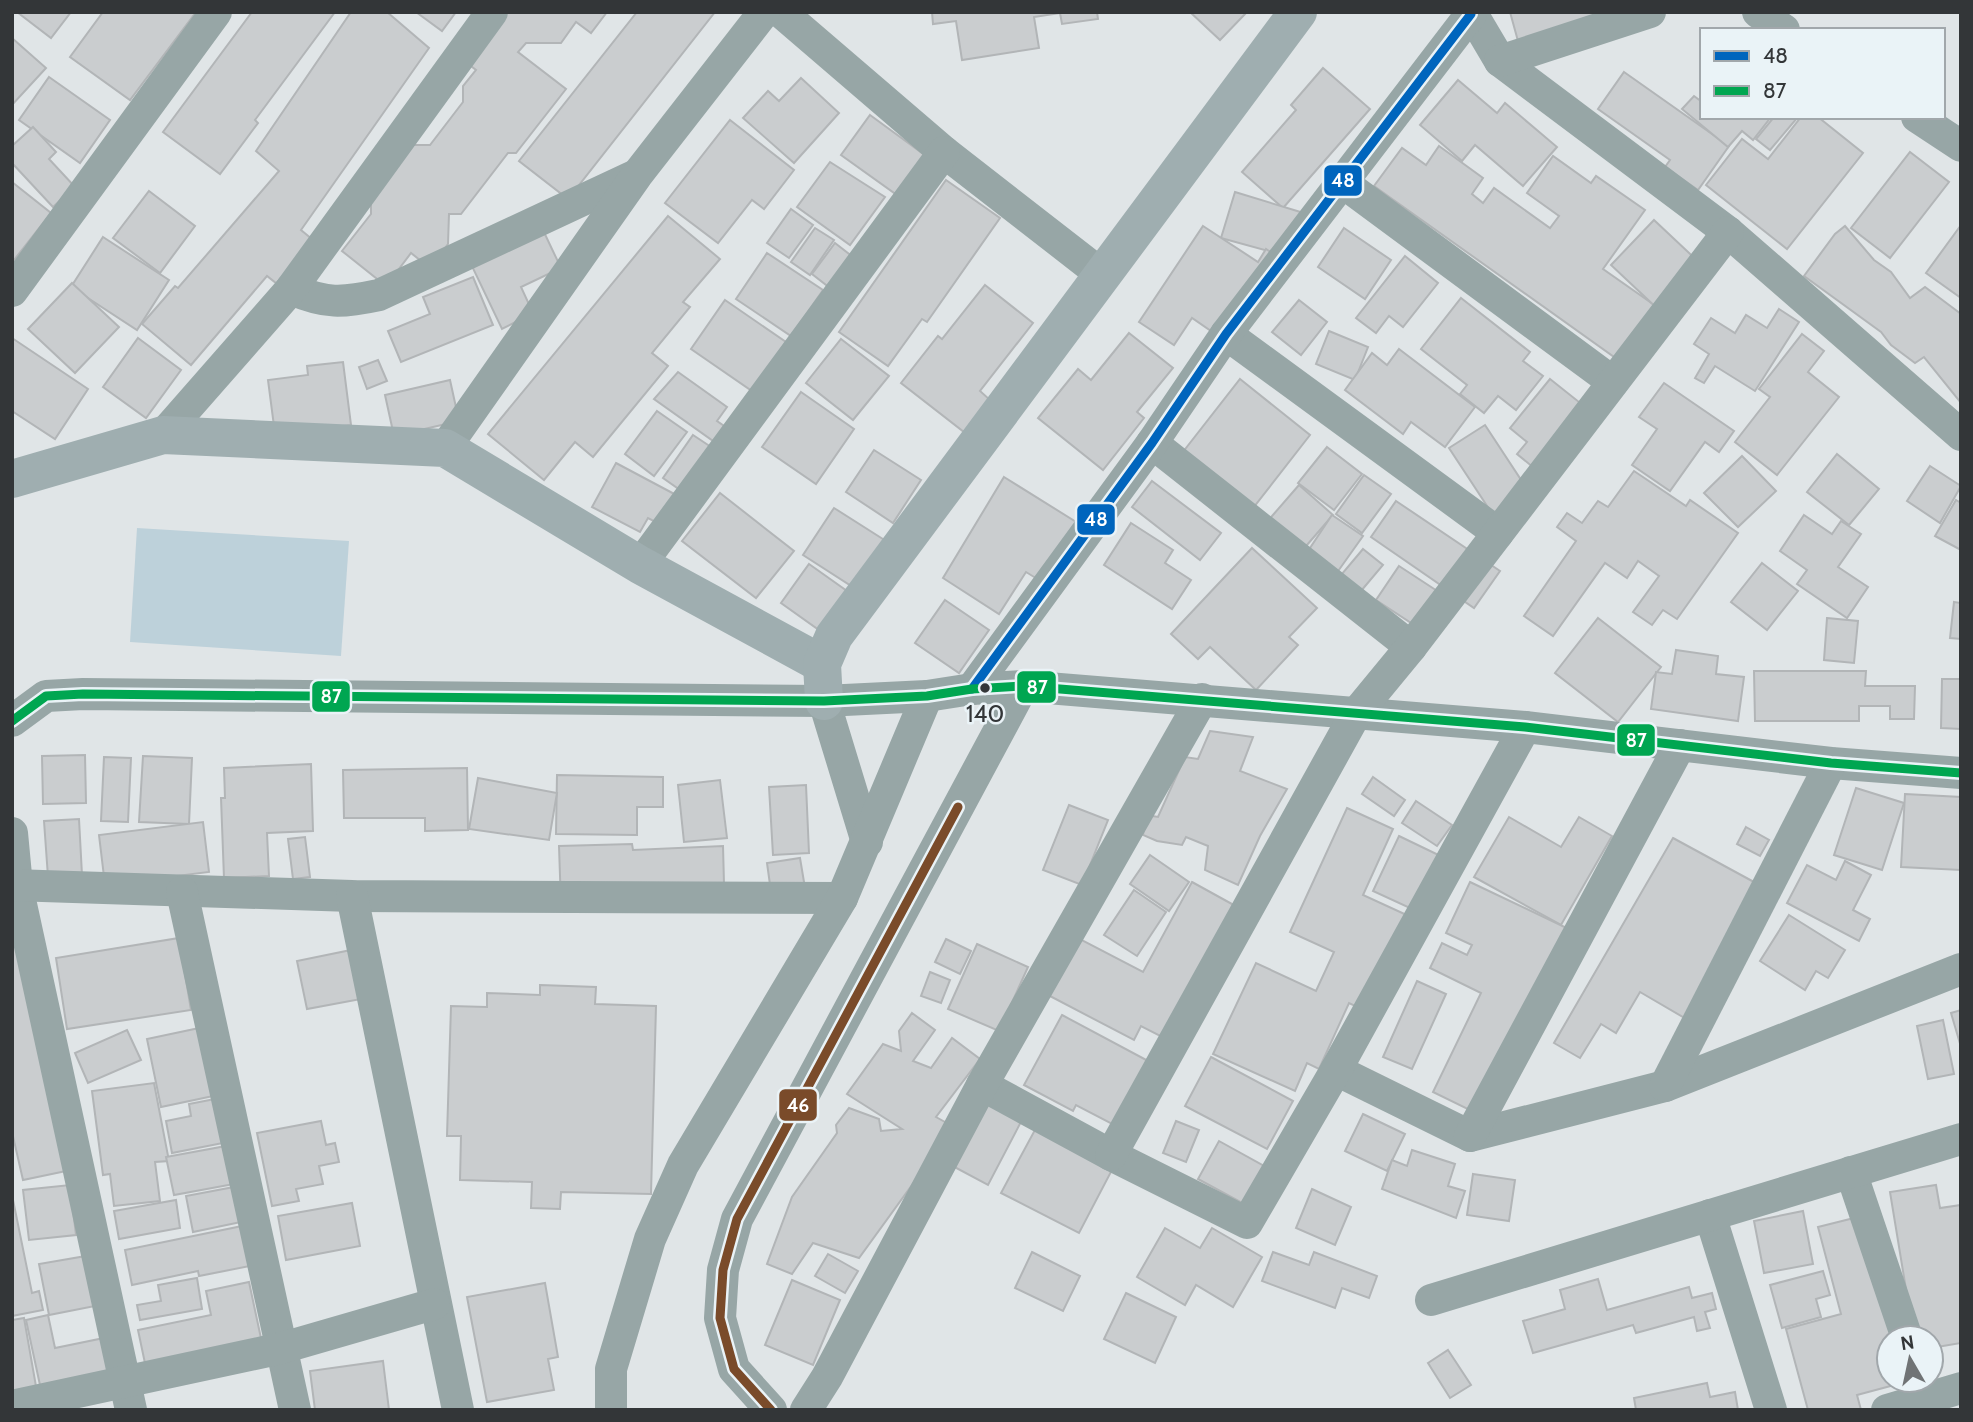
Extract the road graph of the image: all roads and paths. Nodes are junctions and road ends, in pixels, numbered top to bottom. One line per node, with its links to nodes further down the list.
1 (216, 12): 19 (street)
2 (492, 12): 18 (street)
3 (764, 12): 14 (street)
4 (781, 12): 13 (street)
5 (1298, 12): 17 (street)
6 (1650, 12): 10 (street)
7 (1758, 12): 9 (street)
8 (1471, 13): 10 (street); 15 (street)
9 (1781, 28)
10 (1500, 61): 16 (street)
11 (1920, 119): 12 (street)
12 (1961, 146)
13 (944, 152): 17 (street); 28 (street)
14 (637, 175): 18 (street); 25 (street)
15 (1342, 182): 20 (street); 21 (street)
16 (1728, 232): 21 (street); 23 (street)
17 (1101, 274): 30 (street)
18 (291, 289): 22 (street)
19 (12, 291)
20 (1226, 334): 24 (street); 27 (street)
21 (1613, 382): 27 (street)
22 (163, 435): 25 (street); 26 (street)
23 (1961, 435)
24 (1152, 443): 29 (street); 32 (street)
25 (445, 448): 28 (street)
26 (12, 479)
27 (1498, 533): 29 (street)
28 (640, 565): 30 (street)
29 (1411, 647): 36 (street)
30 (822, 664): 35 (street)
31 (1023, 686): 32 (street); 34 (street); 67 (street)
32 (972, 689): 33 (street)
33 (927, 696): 35 (street); 43 (street)
34 (1202, 699): 36 (street); 50 (street)
35 (824, 701): 37 (street); 43 (street)
36 (1355, 715): 38 (street); 54 (street)
37 (12, 721)
38 (1525, 727): 39 (street); 49 (street)
39 (1680, 745): 40 (street); 52 (street)
40 (1831, 763): 41 (street); 51 (street)
41 (1961, 773)
42 (12, 833): 44 (street)
43 (867, 842): 47 (street)
44 (15, 886): 45 (street); 62 (street)
45 (182, 892): 46 (street); 60 (street)
46 (352, 896): 47 (street); 58 (street)
47 (842, 898): 66 (street)
48 (1961, 969): 51 (street)
49 (1336, 1070): 52 (street); 54 (street)
50 (982, 1085): 54 (street); 68 (street)
51 (1665, 1086): 52 (street)
52 (1470, 1136)
53 (1961, 1139): 55 (street)
54 (1111, 1155)
55 (1851, 1172): 56 (street); 59 (street)
56 (1710, 1215): 57 (street); 69 (street)
57 (1431, 1300)
58 (434, 1304): 60 (street); 65 (street)
59 (1902, 1324)
60 (282, 1348): 62 (street); 64 (street)
61 (1915, 1394): 70 (street)
62 (128, 1396): 63 (street)
63 (12, 1406)
64 (295, 1410)
65 (458, 1410)
66 (611, 1410)
67 (771, 1410)
68 (806, 1410)
69 (1771, 1410)
70 (1887, 1410)

